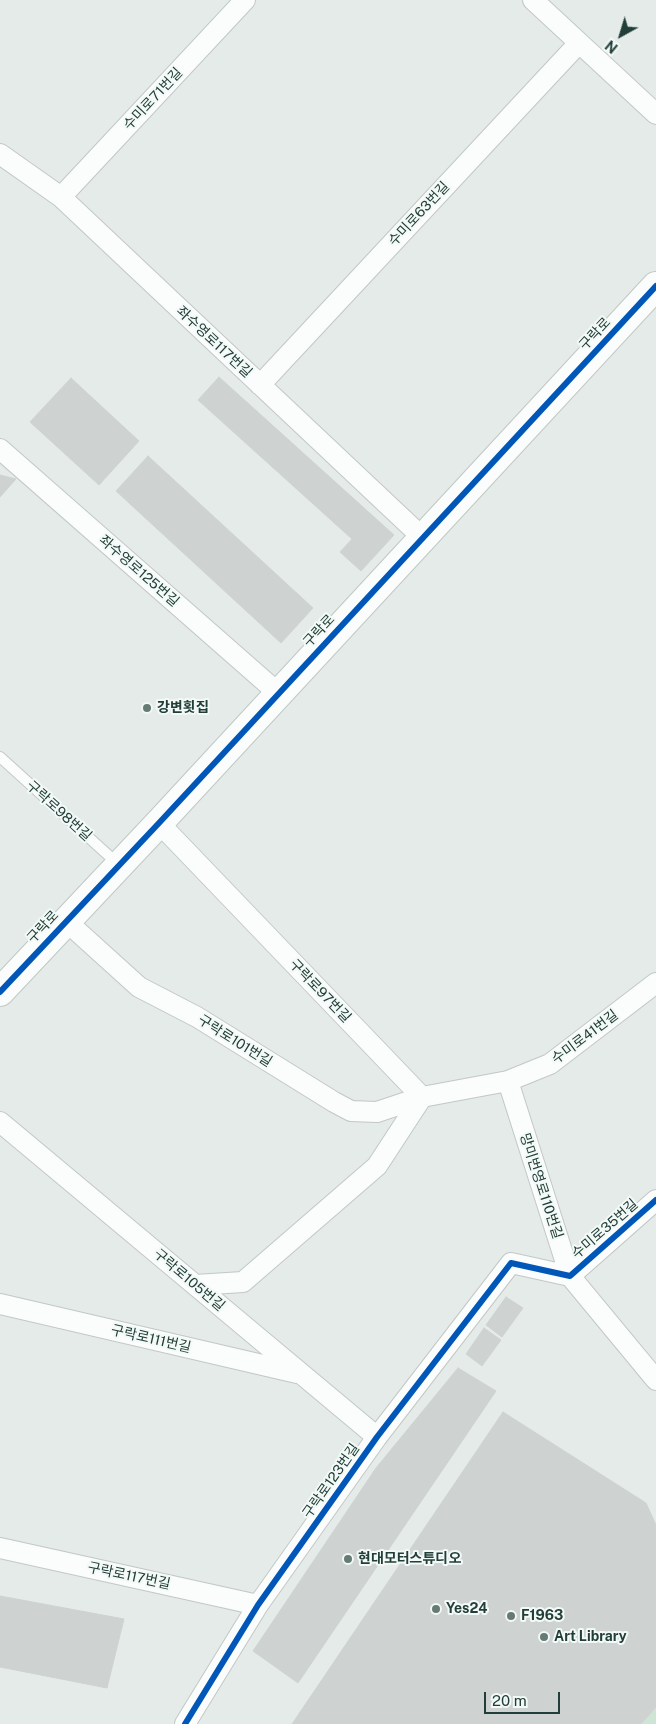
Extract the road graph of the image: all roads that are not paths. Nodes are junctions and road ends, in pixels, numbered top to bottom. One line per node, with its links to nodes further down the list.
1 (244, 0): 6 (street, 수미로71번길)
2 (533, 0): 3 (street)
3 (579, 43): 4 (street); 8 (street, 수미로63번길)
4 (656, 114)
5 (0, 154): 6 (street, 좌수영로117번길)
6 (61, 197): 8 (street, 좌수영로117번길)
7 (656, 286): 10 (street, 구락로)
8 (260, 385): 10 (street, 좌수영로117번길)
9 (0, 449): 11 (street, 좌수영로125번길)
10 (423, 538): 11 (street, 구락로)
11 (278, 693): 13 (street, 구락로)
12 (0, 757): 14 (lane, 구락로98번길)
13 (159, 823): 14 (street, 구락로); 19 (street, 구락로97번길)
14 (119, 865): 15 (street, 구락로)
15 (66, 922): 17 (street, 구락로); 19 (street, 구락로101번길)
16 (656, 983): 18 (street, 수미로41번길)
17 (0, 992)
18 (508, 1081): 19 (street); 22 (street, 망미번영로110번길)
19 (422, 1097): 23 (street)
20 (0, 1122): 23 (street, 구락로105번길)
21 (656, 1200): 22 (street, 수미로35번길)
22 (570, 1276): 26 (street, 망미번영로110번길); 27 (street, 구락로123번길)
23 (195, 1285): 25 (street, 구락로105번길)
24 (0, 1304): 25 (street, 구락로111번길)
25 (302, 1374): 27 (street, 구락로105번길)
26 (656, 1380)
27 (377, 1437): 29 (street, 구락로123번길)
28 (0, 1548): 29 (street, 구락로117번길)
29 (258, 1605): 30 (street, 구락로123번길)
30 (185, 1724)

